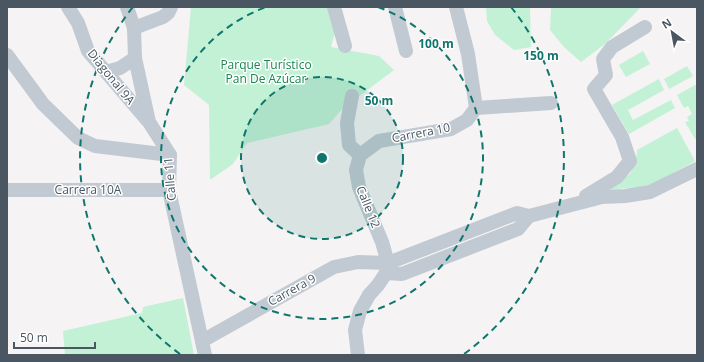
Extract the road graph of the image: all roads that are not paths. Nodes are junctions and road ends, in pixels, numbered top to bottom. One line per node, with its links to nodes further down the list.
1 (68, 7): 13 (street, Diagonal 9A)
2 (127, 7): 8 (street, Calle 11)
3 (334, 7): 9 (street)
4 (395, 7): 10 (street)
5 (456, 7): 16 (street)
6 (167, 12): 8 (street)
7 (645, 27): 23 (street)
8 (134, 28): 12 (street, Calle 11)
9 (345, 46)
10 (406, 51)
11 (7, 55): 19 (street)
12 (135, 58): 13 (street); 17 (street, Calle 11)
13 (106, 72): 17 (street, Diagonal 9A)
14 (352, 96): 18 (street)
15 (551, 103): 16 (street)
16 (476, 108): 18 (street, Carrera 10)
17 (149, 122): 19 (street, Calle 11)
18 (360, 154): 24 (street, Calle 12)
19 (170, 155): 22 (street, Calle 11)
20 (697, 169): 23 (street)
21 (7, 190): 22 (street, Carrera 10A)
22 (169, 190): 25 (street, Calle 11)
23 (572, 205): 24 (street)
24 (387, 268): 25 (street, Carrera 9); 27 (street); 28 (street)
25 (202, 340): 26 (street, Calle 11)
26 (205, 355)
27 (349, 355)
28 (358, 355)

